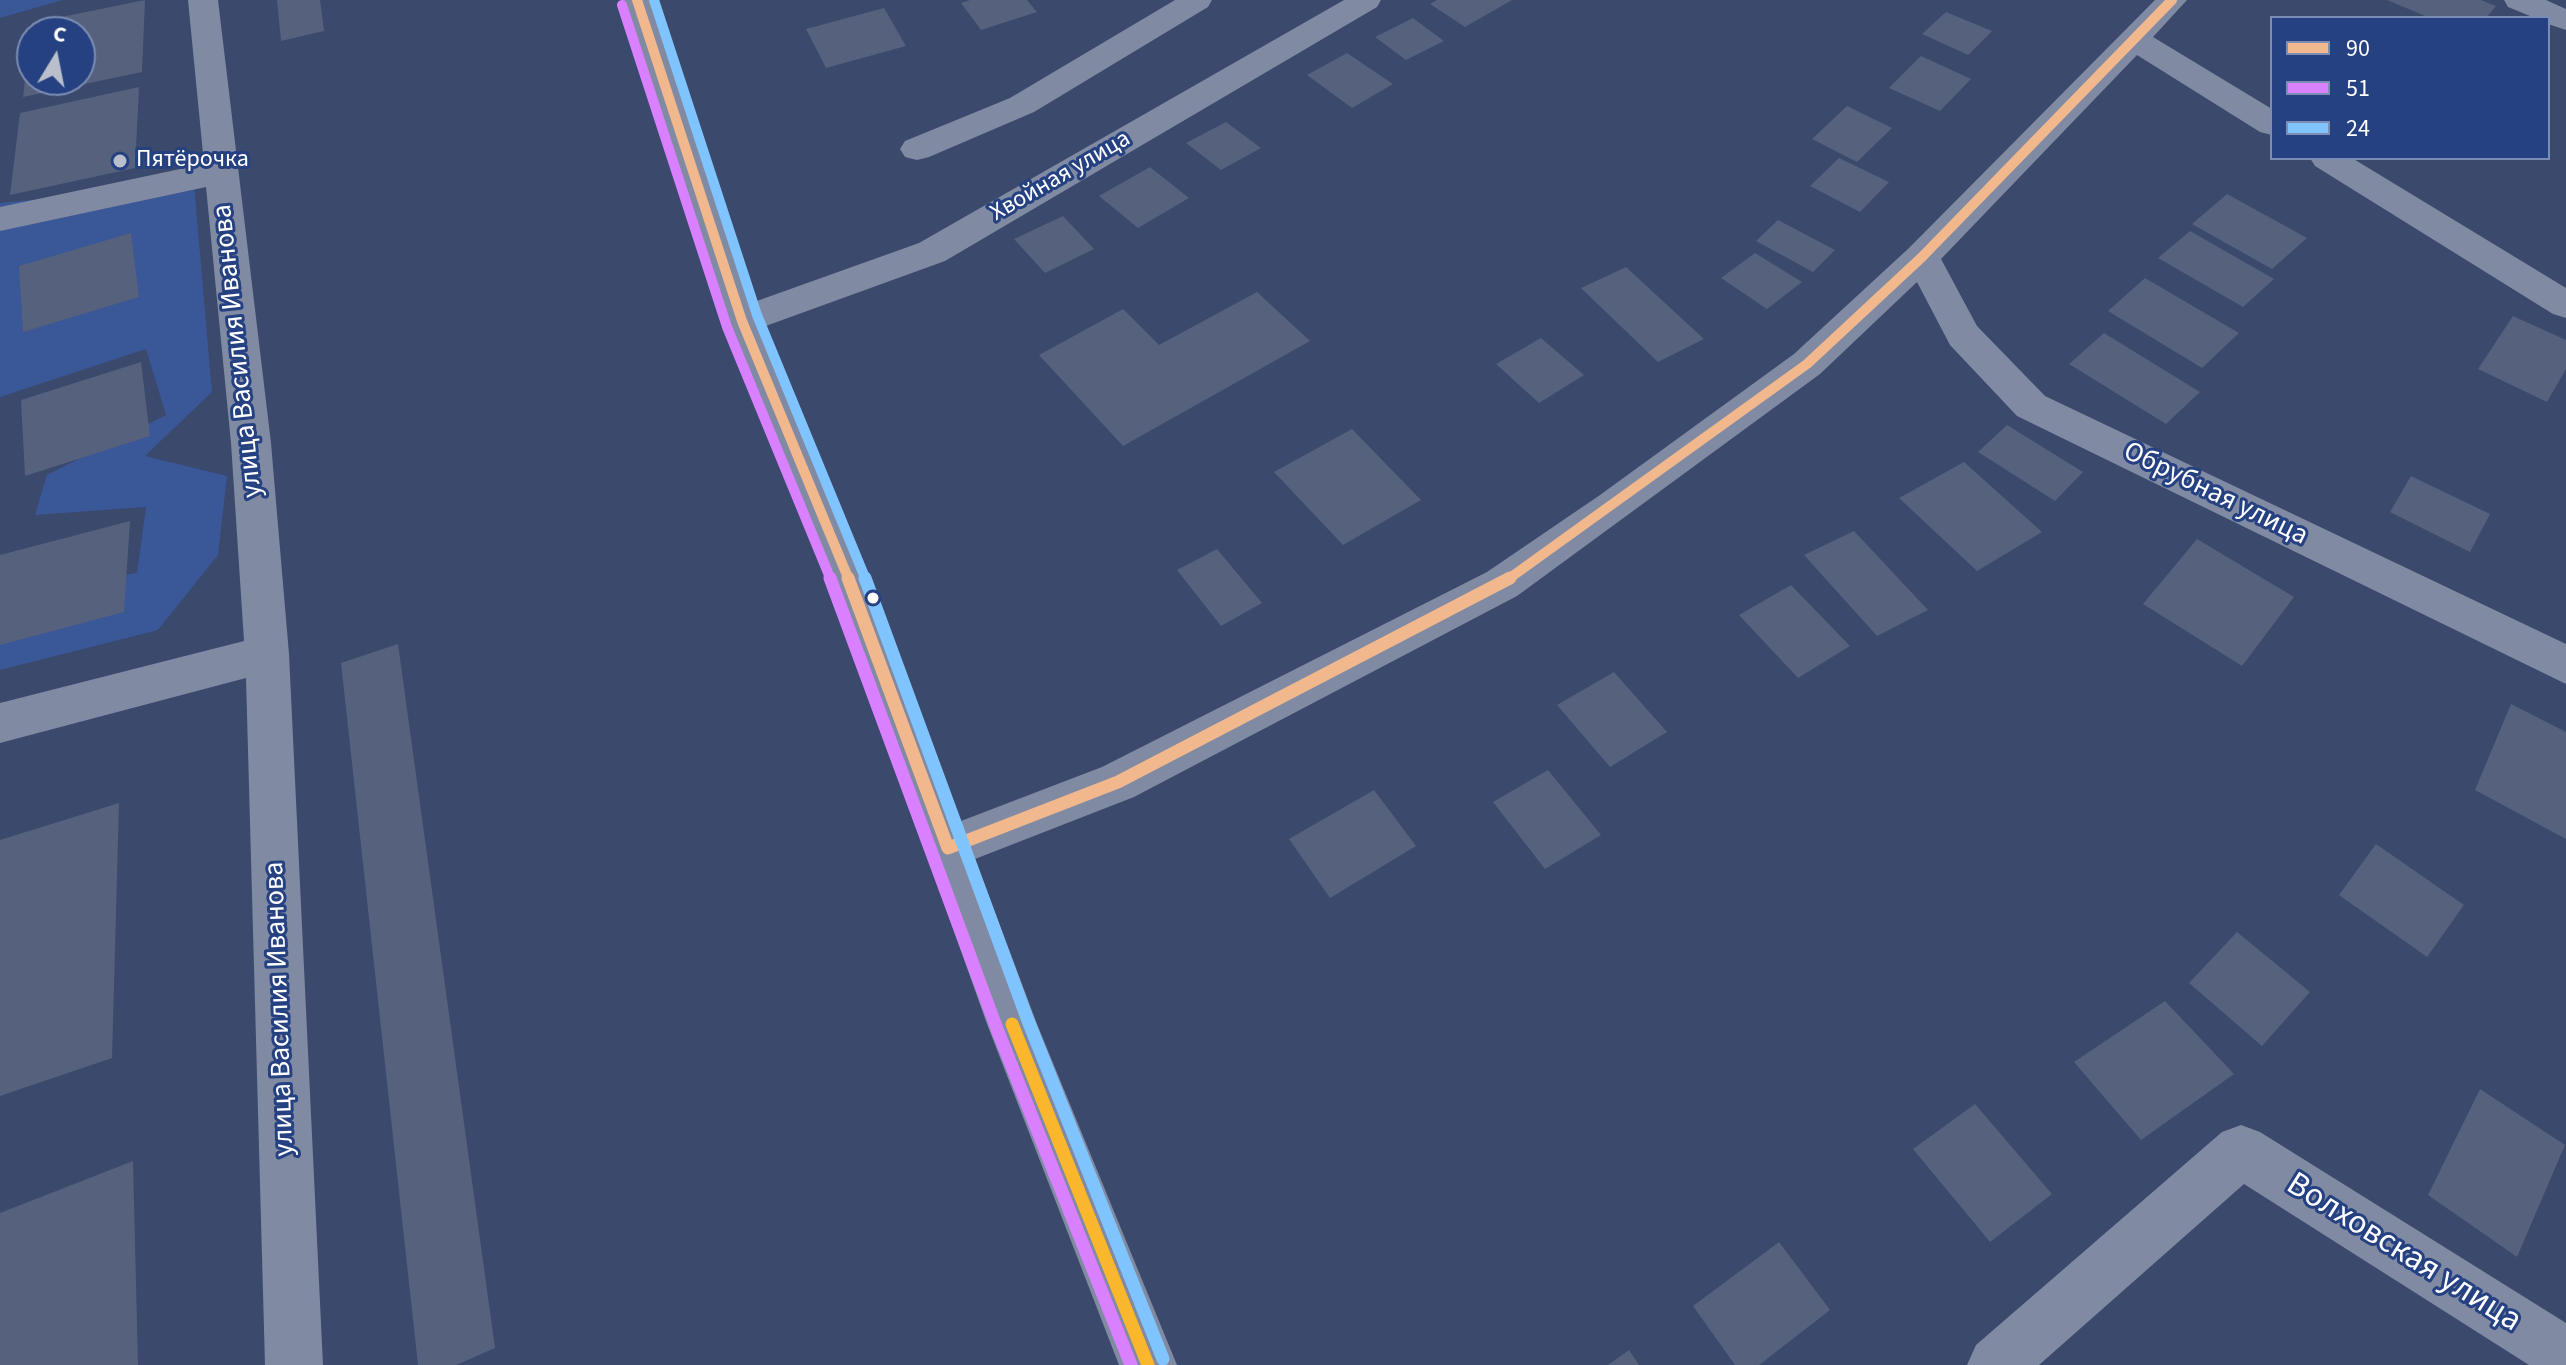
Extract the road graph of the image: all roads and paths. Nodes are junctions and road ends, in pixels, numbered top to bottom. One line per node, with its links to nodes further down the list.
1 (203, 0): 12 (street, улица Василия Иванова)
2 (637, 0): 16 (street)
3 (1197, 0): 10 (street)
4 (1366, 0): 16 (street, Хвойная улица)
5 (2172, 0): 8 (street)
6 (2519, 0): 7 (street)
7 (2566, 20)
8 (2135, 40): 9 (street); 14 (street)
9 (2270, 123)
10 (917, 149)
11 (2330, 160): 15 (street)
12 (221, 172): 13 (street); 17 (street, улица Василия Иванова)
13 (0, 219)
14 (1922, 257): 18 (street, Обрубная улица); 20 (street)
15 (2566, 305)
16 (742, 321): 20 (street)
17 (267, 654): 19 (street); 22 (street, улица Василия Иванова)
18 (2566, 665)
19 (0, 723)
20 (948, 848): 23 (street)
21 (2566, 1356): 24 (street, Волховская улица)
22 (294, 1365)
23 (1148, 1365)
24 (1996, 1365)

